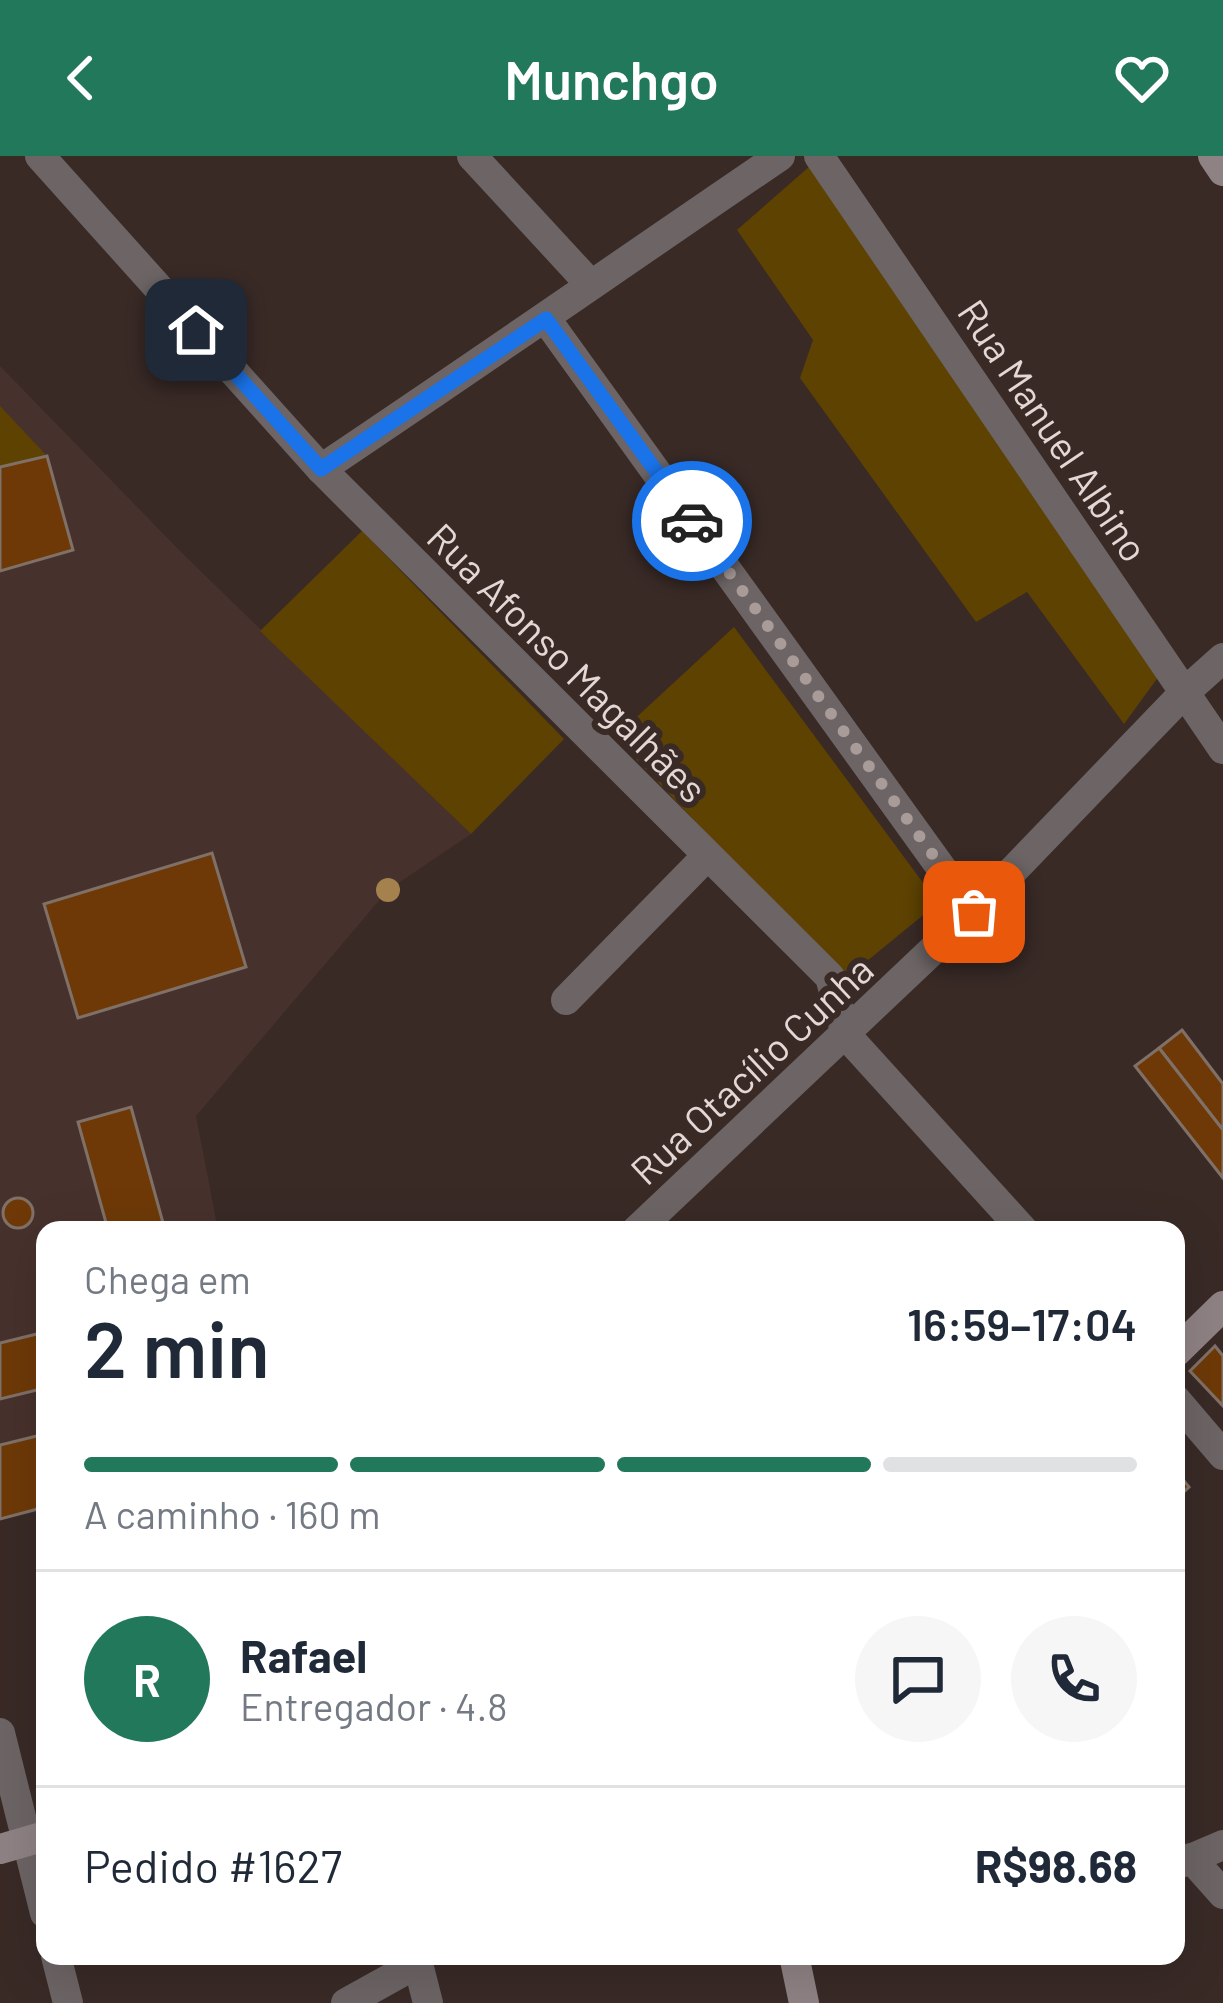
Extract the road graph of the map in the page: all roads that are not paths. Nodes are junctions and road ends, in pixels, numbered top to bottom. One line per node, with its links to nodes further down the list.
1 (40, 156): 9 (street, Rua Afonso Magalhães)
2 (472, 156): 7 (street)
3 (780, 156): 7 (street)
4 (820, 156): 11 (street, Rua Manuel Albino)
5 (1213, 156): 6 (street)
6 (1223, 171)
7 (590, 284): 8 (street)
8 (546, 319): 9 (street); 14 (street)
9 (321, 469): 13 (street, Rua Afonso Magalhães)
10 (1223, 658): 11 (street, Rua Otacílio Cunha)
11 (1185, 692): 12 (street, Rua Manuel Albino); 14 (street, Rua Otacílio Cunha)
12 (1223, 749)
13 (706, 857): 15 (street); 16 (street, Rua Afonso Magalhães)
14 (974, 912): 16 (street, Rua Otacílio Cunha)
15 (566, 1000)
16 (846, 1035): 17 (street, Rua Otacílio Cunha); 18 (street, Rua Afonso Magalhães)
17 (647, 1221)
18 (1015, 1221)
19 (1223, 1306): 20 (street)
20 (1185, 1343)
21 (1185, 1411): 22 (street)
22 (1223, 1455)
23 (0, 1732): 24 (street)
24 (24, 1842): 28 (street)
25 (1223, 1845): 26 (street)
26 (1185, 1862)
27 (1185, 1863): 29 (street)
28 (36, 1883)
29 (1223, 1894)
30 (58, 1965): 34 (street)
31 (409, 1965): 35 (street)
32 (418, 1965): 36 (street)
33 (797, 1965): 37 (street)
34 (68, 2003)
35 (346, 2003)
36 (428, 2003)
37 (804, 2003)

